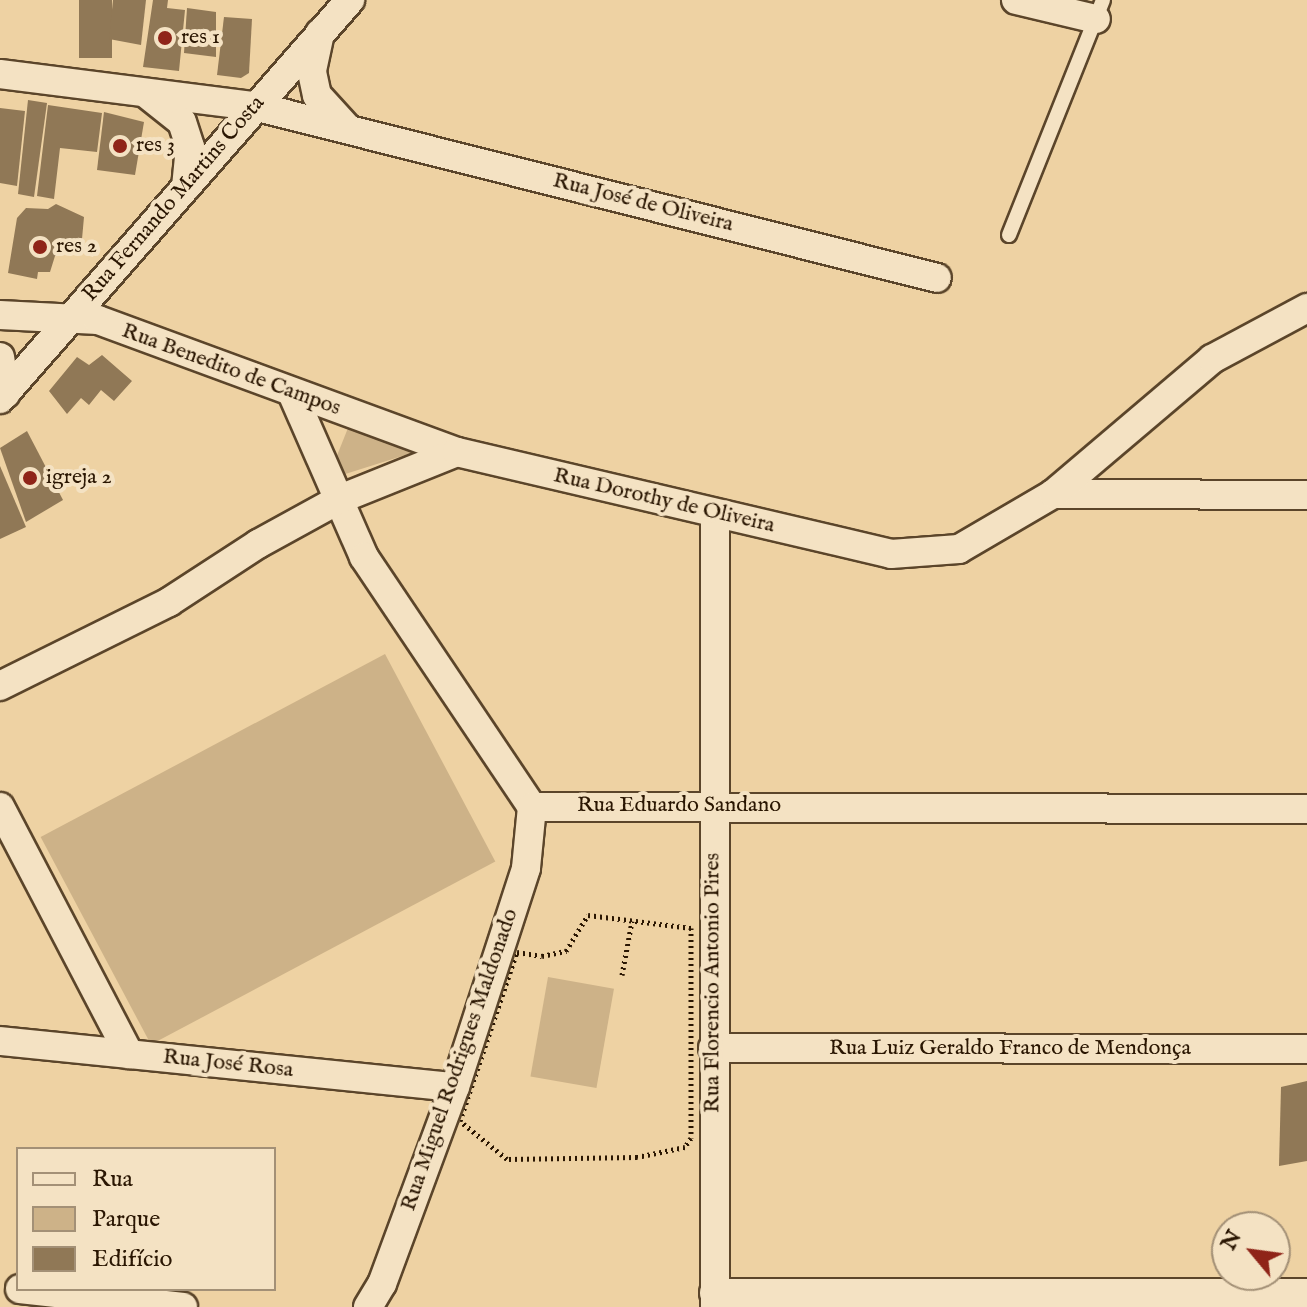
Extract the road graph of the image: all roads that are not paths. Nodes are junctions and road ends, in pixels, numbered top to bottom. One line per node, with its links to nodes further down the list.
1 (350, 0): 4 (street, Rua Fernando Martins Costa)
2 (1016, 0): 3 (street)
3 (1100, 9): 10 (lane)
4 (320, 33): 7 (street, Rua Fernando Martins Costa); 8 (street)
5 (0, 74): 6 (street, Rua José de Oliveira)
6 (140, 91): 7 (street, Rua José de Oliveira); 9 (street, Rua José de Oliveira)
7 (254, 106): 8 (street, Rua José de Oliveira); 9 (street, Rua Fernando Martins Costa)
8 (349, 130): 11 (street, Rua José de Oliveira)
9 (186, 187): 14 (street, Rua Fernando Martins Costa)
10 (1009, 235)
11 (937, 278)
12 (1307, 308): 19 (street, Rua Dorothy de Oliveira)
13 (0, 315): 14 (street, Rua Benedito de Campos)
14 (72, 317): 16 (street, Rua Benedito de Campos); 17 (street, Rua Fernando Martins Costa)
15 (0, 357): 17 (street)
16 (292, 393): 18 (street, Rua Benedito de Campos); 21 (street)
17 (3, 397)
18 (457, 452): 21 (street); 22 (street, Rua Dorothy de Oliveira)
19 (1053, 494): 20 (street); 22 (street, Rua Dorothy de Oliveira)
20 (1307, 495)
21 (340, 499): 23 (street); 26 (street)
22 (715, 516): 24 (street, Rua Florencio Antonio Pires)
23 (0, 686)
24 (711, 805): 26 (street, Rua Eduardo Sandano); 27 (street, Rua Eduardo Sandano); 29 (street, Rua Florencio Antonio Pires)
25 (0, 807): 31 (street)
26 (532, 807): 32 (street, Rua Miguel Rodrigues Maldonado)
27 (1307, 809)
28 (0, 1041): 31 (street, Rua José Rosa)
29 (713, 1048): 30 (street, Rua Luiz Geraldo Franco de Mendonça); 35 (street, Rua Florencio Antonio Pires)
30 (1307, 1049)
31 (129, 1054): 32 (street, Rua José Rosa)
32 (455, 1087): 37 (street, Rua Miguel Rodrigues Maldonado)
33 (37, 1291): 36 (street)
34 (1307, 1293): 35 (street)
35 (714, 1300)
36 (183, 1307)
37 (368, 1307)

